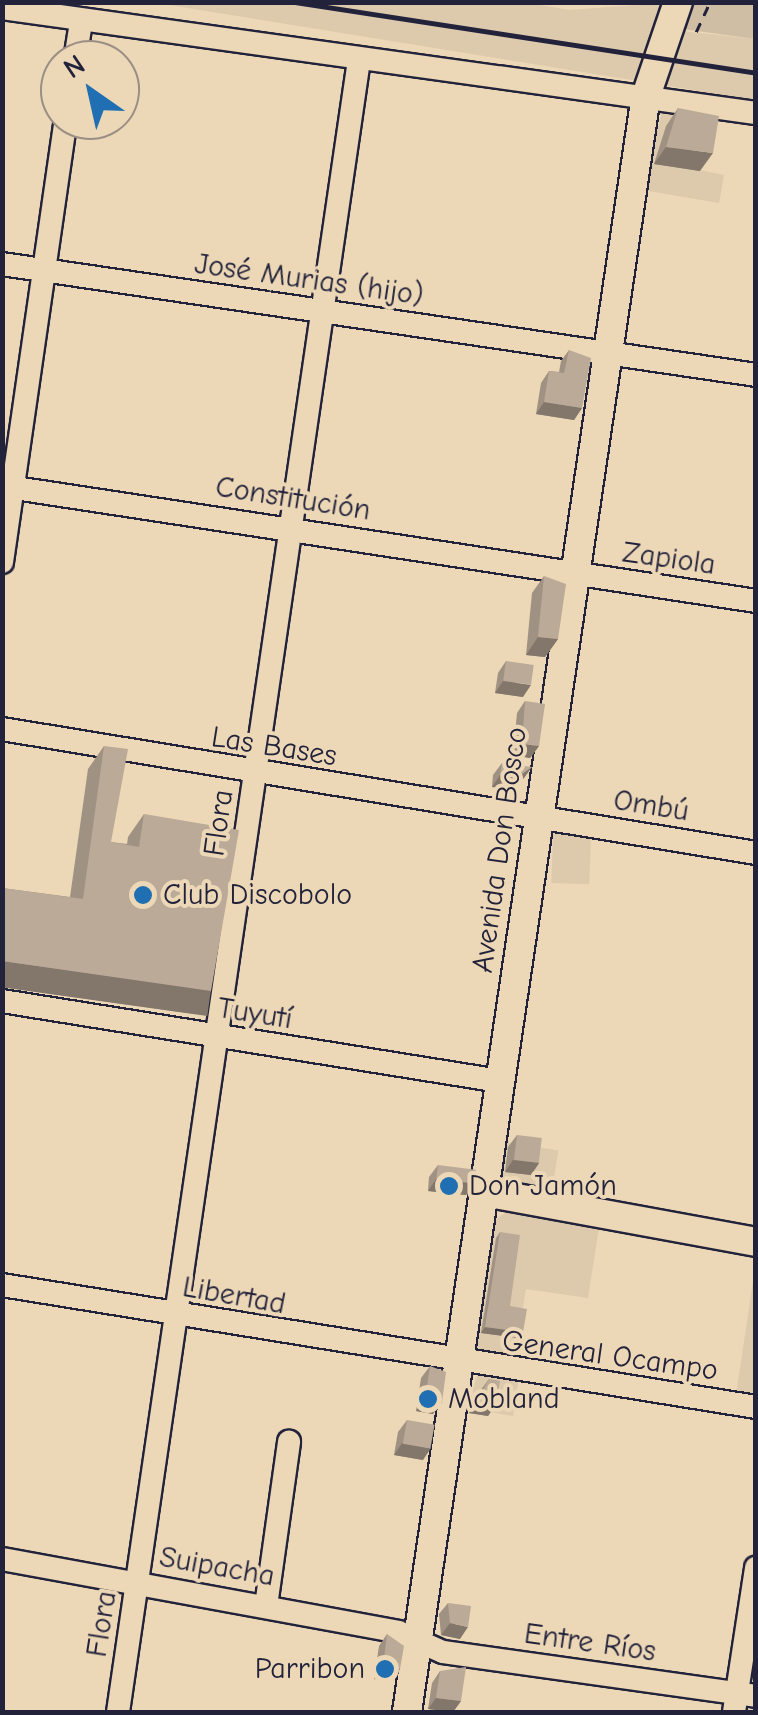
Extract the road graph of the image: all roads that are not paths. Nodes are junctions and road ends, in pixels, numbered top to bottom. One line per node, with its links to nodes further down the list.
1 (678, 2): 6 (main road, Avenida Don Bosco)
2 (2, 8): 3 (street)
3 (81, 21): 4 (street); 5 (street)
4 (78, 40)
5 (358, 61): 6 (street); 11 (street, Flora)
6 (646, 96): 7 (street); 12 (main road, Avenida Don Bosco)
7 (756, 113)
8 (63, 140): 10 (street)
9 (2, 264): 10 (street, José Murias (hijo))
10 (44, 272): 11 (street, José Murias (hijo)); 14 (street)
11 (326, 313): 12 (street, José Murias (hijo)); 15 (street, Flora)
12 (608, 353): 13 (street, José Murias (hijo)); 17 (main road, Avenida Don Bosco)
13 (756, 375)
14 (7, 487): 15 (street, Constitución); 16 (street)
15 (295, 529): 17 (street, Constitución); 20 (street, Flora)
16 (2, 562)
17 (574, 577): 18 (street, Zapiola); 21 (main road, Avenida Don Bosco)
18 (756, 601)
19 (2, 729): 20 (street, Las Bases)
20 (256, 775): 21 (street, Las Bases); 24 (street, Flora)
21 (536, 818): 22 (street, Ombú); 25 (main road, Avenida Don Bosco)
22 (756, 853)
23 (2, 1001): 24 (street, Tuyutí)
24 (218, 1039): 25 (street, Tuyutí); 30 (street, Flora)
25 (500, 1081): 26 (main road, Avenida Don Bosco)
26 (484, 1192): 27 (main road); 28 (main road); 31 (main road, Avenida Don Bosco)
27 (756, 1225)
28 (756, 1242)
29 (2, 1285): 30 (street, Libertad)
30 (174, 1317): 31 (street, Libertad); 36 (street, Flora)
31 (457, 1364): 32 (street, General Ocampo); 38 (main road, Avenida Don Bosco)
32 (756, 1407)
33 (289, 1442): 37 (street)
34 (2, 1559): 36 (street, Suipacha)
35 (756, 1568): 39 (street)
36 (138, 1584): 37 (street, Suipacha); 40 (street, Flora)
37 (266, 1606): 38 (street, Suipacha)
38 (419, 1642): 39 (street, Entre Ríos); 41 (main road, Avenida Don Bosco)
39 (742, 1701)
40 (118, 1712)
41 (407, 1712)

